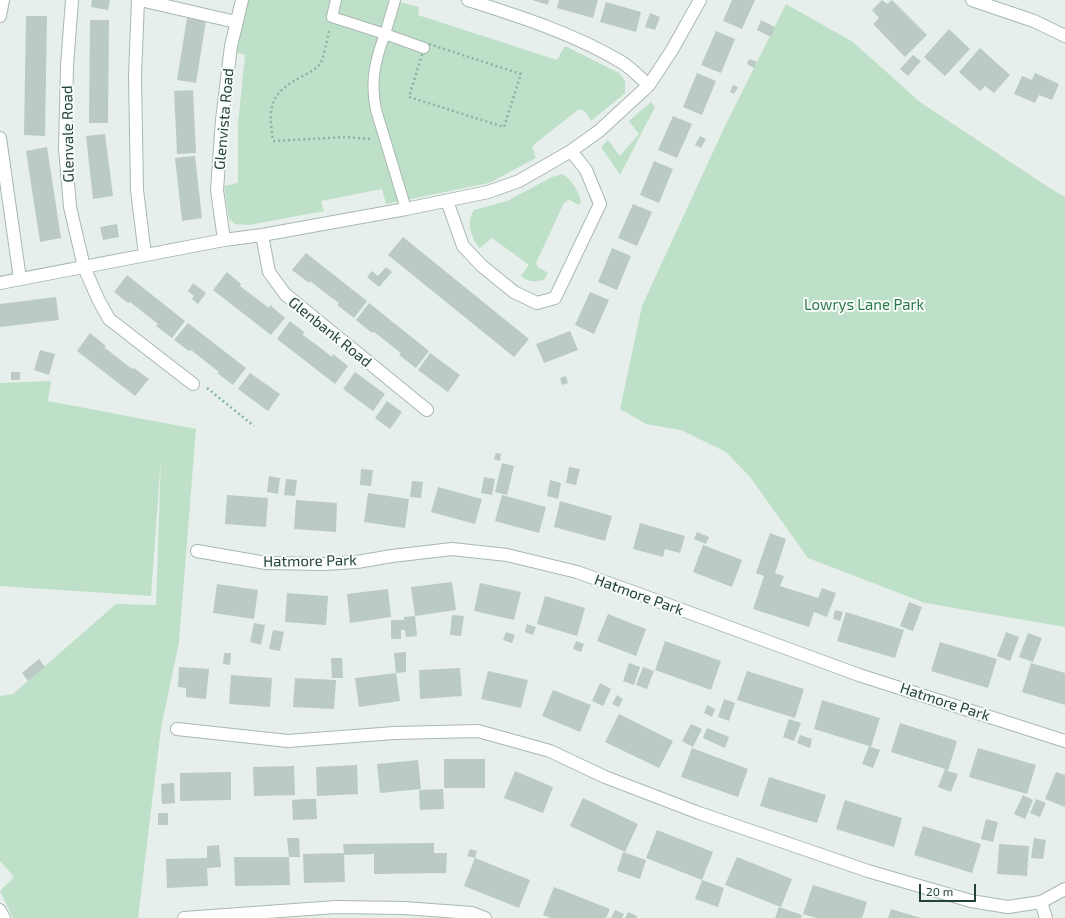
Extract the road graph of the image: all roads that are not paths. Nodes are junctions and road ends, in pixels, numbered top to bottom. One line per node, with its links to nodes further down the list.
1 (3, 0): 10 (street)
2 (72, 0): 23 (street, Glenvale Road)
3 (139, 0): 11 (street); 22 (street)
4 (242, 0): 11 (street, Glenvista Road)
5 (336, 0): 12 (lane)
6 (395, 0): 12 (lane)
7 (468, 0): 15 (street)
8 (700, 0): 15 (street)
9 (972, 0): 13 (street)
10 (0, 16)
11 (236, 22): 21 (street, Glenvista Road)
12 (384, 34): 14 (lane); 19 (lane)
13 (1065, 36)
14 (424, 48)
15 (649, 85): 17 (street)
16 (0, 138): 24 (street)
17 (572, 150): 18 (street); 18 (street)
18 (448, 200): 19 (street)
19 (406, 209): 20 (street)
20 (262, 235): 21 (street); 27 (street, Glenbank Road)
21 (224, 240): 22 (street)
22 (145, 255): 23 (street)
23 (84, 267): 24 (street); 26 (street)
24 (20, 279): 25 (street)
25 (0, 283)
26 (193, 384)
27 (427, 410)
28 (197, 551): 30 (street, Hatmore Park)
29 (177, 729): 32 (street)
30 (1065, 741)
31 (1065, 888): 32 (street)
32 (1041, 902): 38 (street)
33 (0, 909): 35 (lane)
34 (336, 912): 36 (street); 37 (street)
35 (5, 918)
36 (184, 918)
37 (485, 918)
38 (1046, 918)

